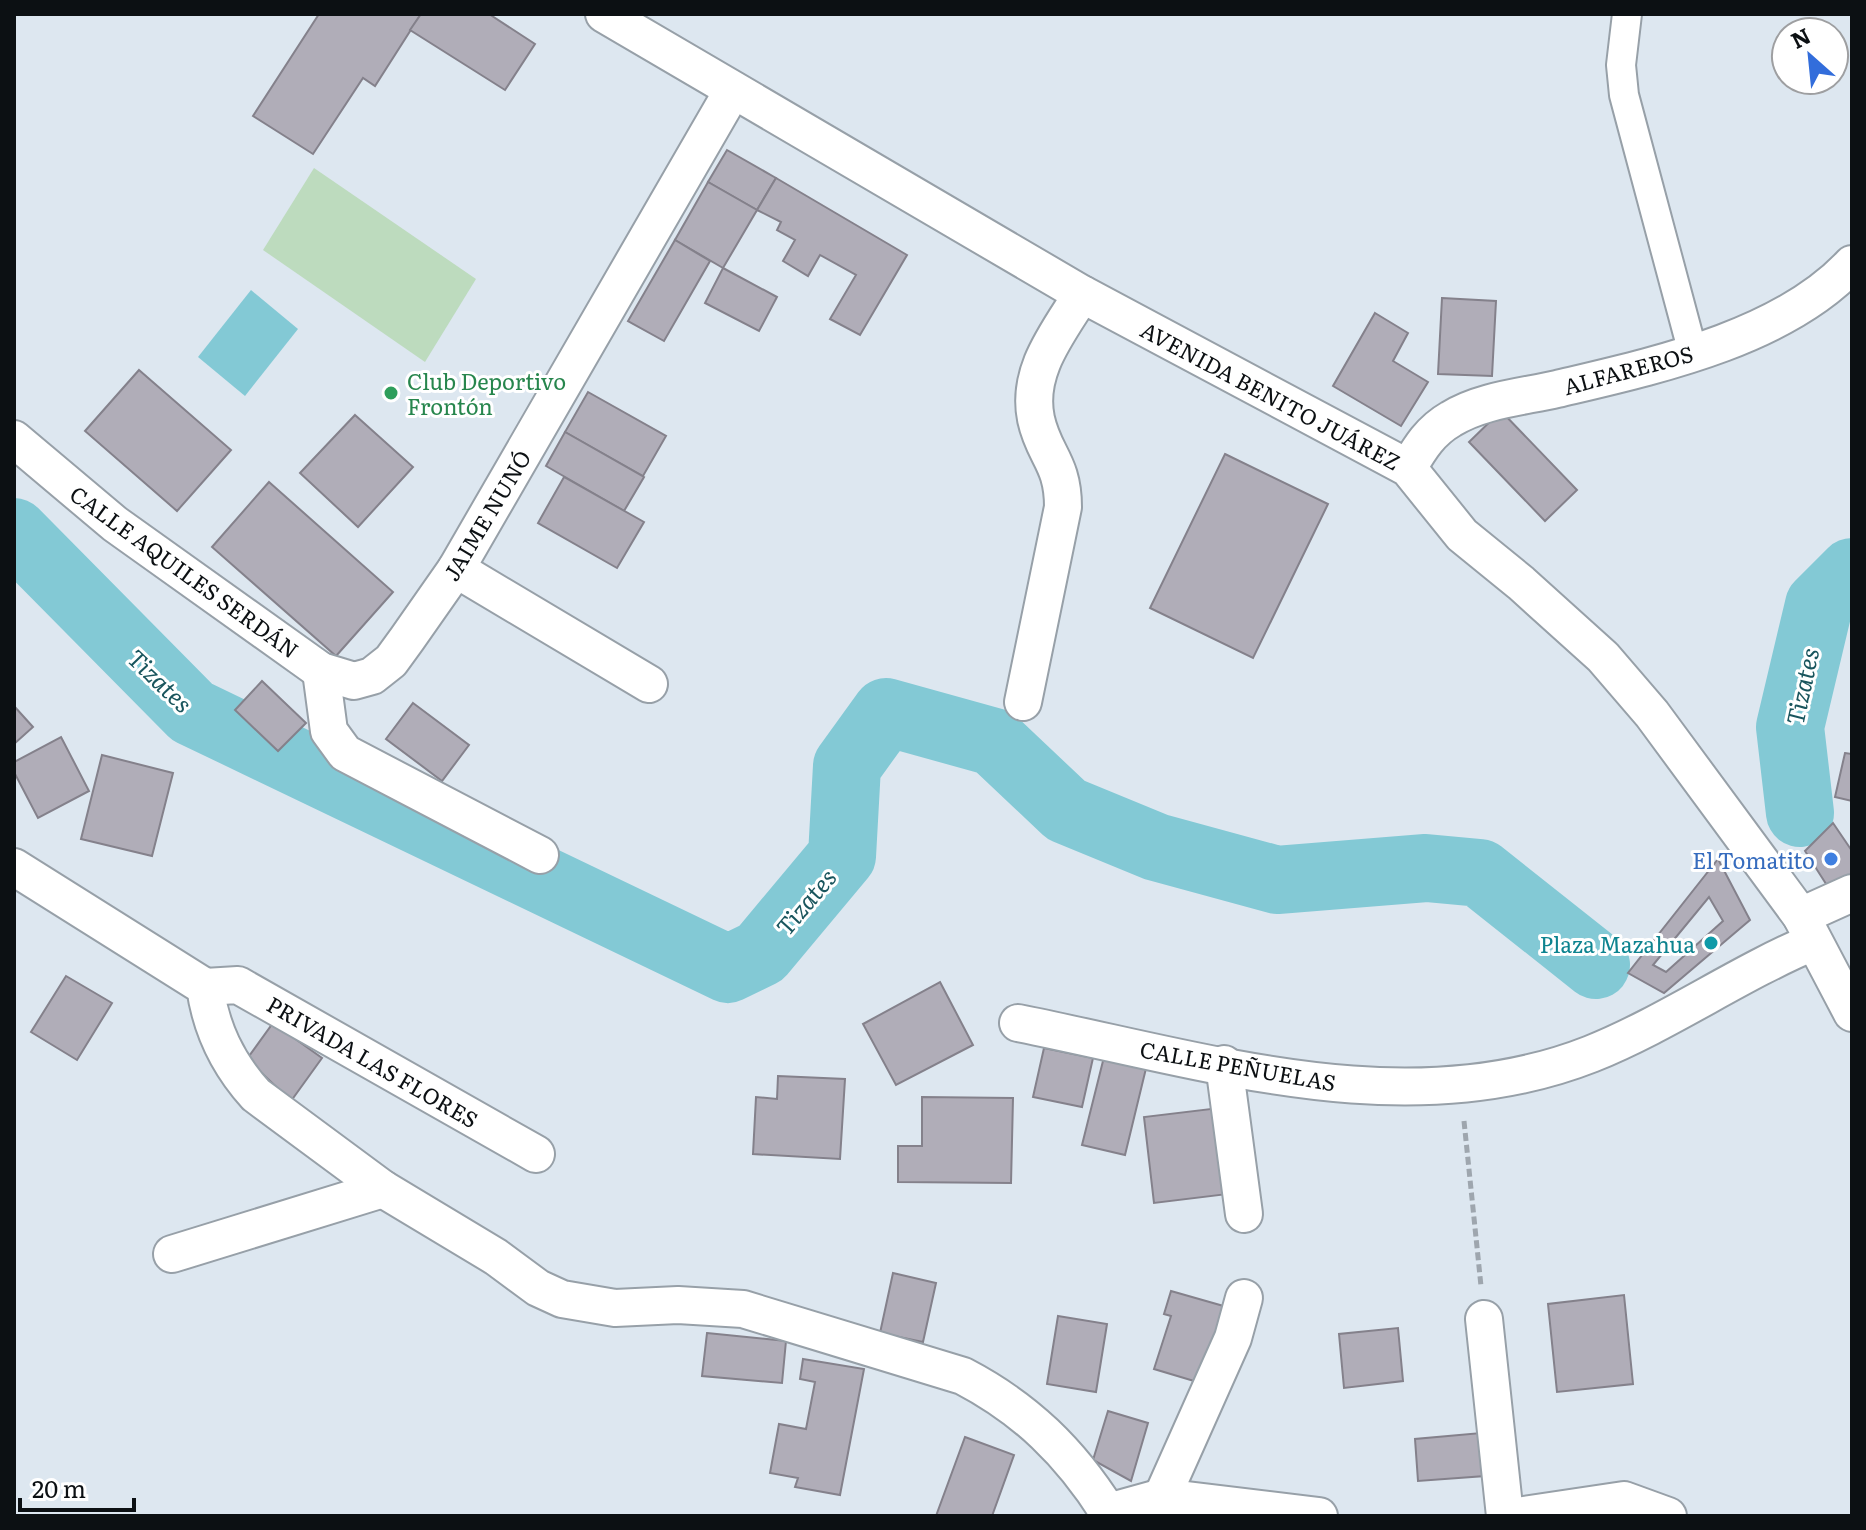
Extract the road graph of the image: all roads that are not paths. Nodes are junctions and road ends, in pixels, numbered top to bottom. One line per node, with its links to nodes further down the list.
1 (604, 14): 3 (street, AVENIDA BENITO JUÁREZ)
2 (1627, 14): 6 (street)
3 (733, 90): 5 (street, AVENIDA BENITO JUÁREZ); 9 (street, JAIME NUNÓ)
4 (1852, 264): 6 (street, ALFAREROS)
5 (1082, 294): 8 (street, AVENIDA BENITO JUÁREZ); 12 (street)
6 (1693, 353): 8 (street, ALFAREROS)
7 (14, 439): 10 (street, CALLE AQUILES SERDÁN)
8 (1408, 468): 16 (street, AVENIDA BENITO JUÁREZ)
9 (456, 569): 10 (street, JAIME NUNÓ); 11 (street)
10 (321, 671): 13 (street)
11 (649, 684)
12 (1023, 702)
13 (540, 855)
14 (14, 867): 17 (street)
15 (1852, 893): 16 (street, CALLE PEÑUELAS)
16 (1807, 929): 18 (street, AVENIDA BENITO JUÁREZ); 20 (street, CALLE PEÑUELAS)
17 (205, 987): 21 (street, PRIVADA LAS FLORES); 22 (street)
18 (1852, 1013)
19 (1018, 1023): 20 (street, CALLE PEÑUELAS)
20 (1224, 1064): 23 (street)
21 (536, 1154)
22 (383, 1189): 24 (street); 28 (street)
23 (1244, 1214)
24 (172, 1254)
25 (1244, 1298): 27 (street)
26 (1484, 1319): 30 (street)
27 (1162, 1497): 28 (street); 29 (street)
28 (1107, 1514)
29 (1319, 1516)
30 (1505, 1516)
31 (1517, 1516): 32 (street)
32 (1668, 1516)

